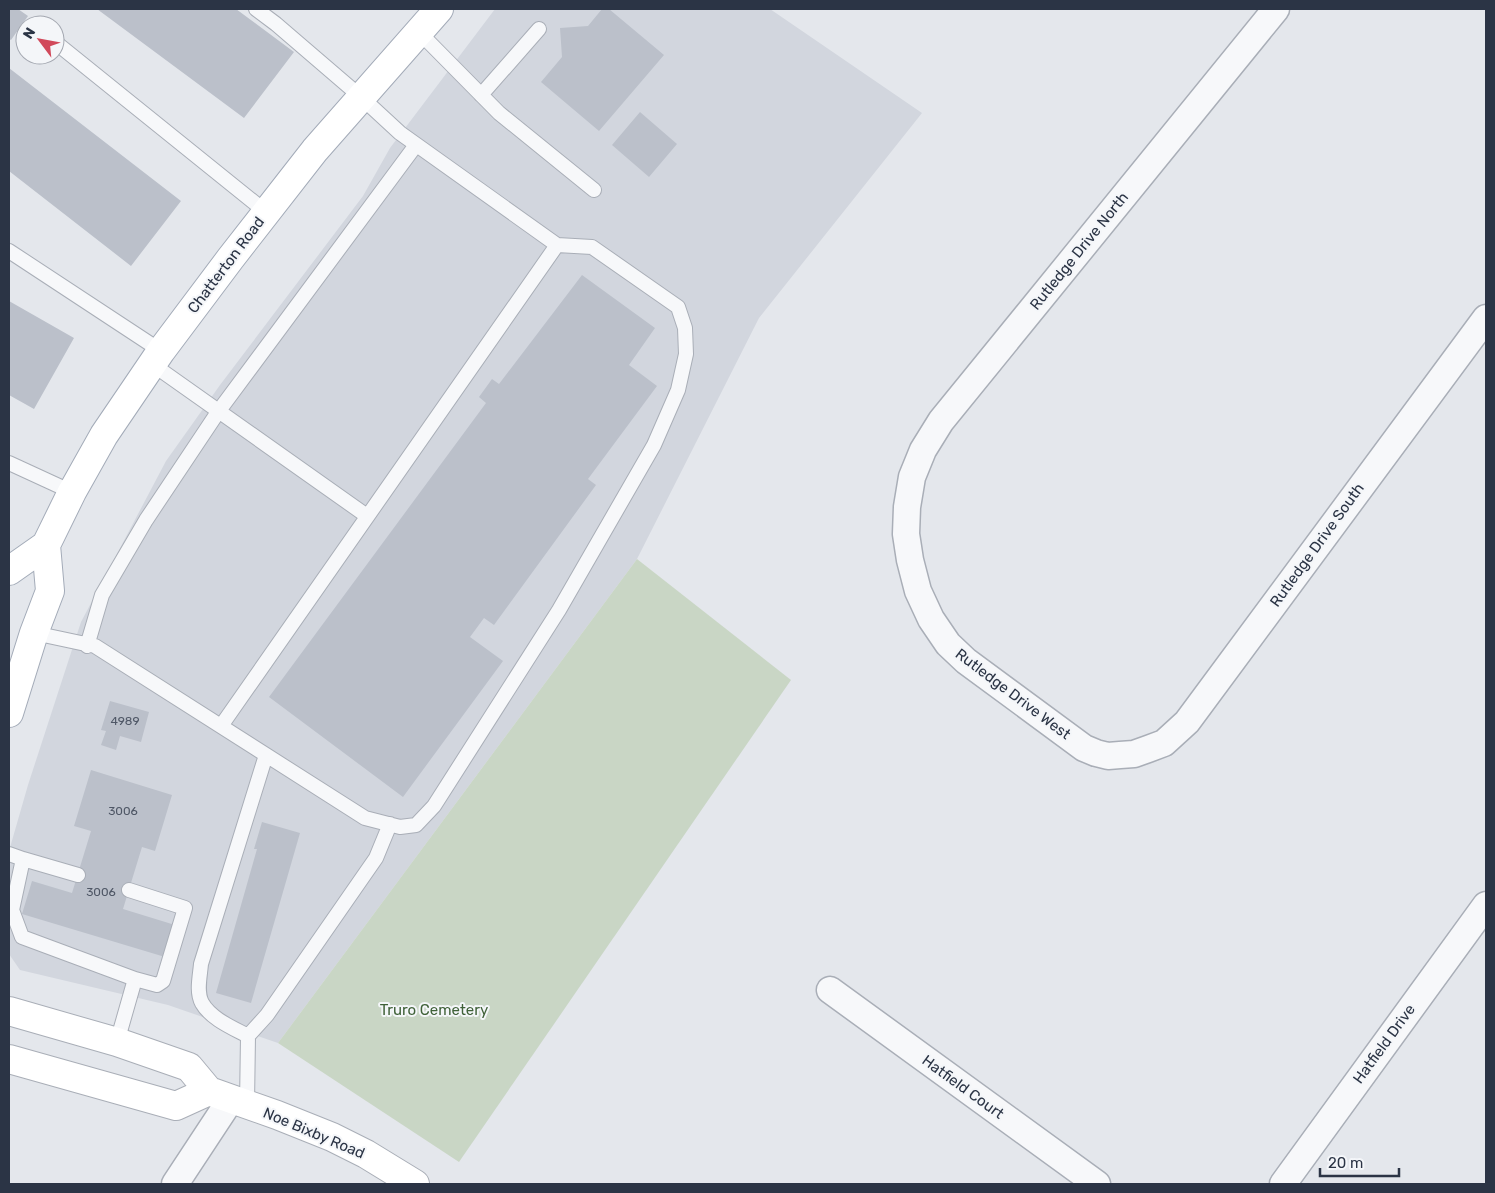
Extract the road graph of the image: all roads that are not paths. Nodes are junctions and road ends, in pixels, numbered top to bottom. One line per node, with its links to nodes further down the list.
1 (256, 9): 7 (lane)
2 (439, 9): 5 (main road, Chatterton Road)
3 (1276, 9): 19 (street, Rutledge Drive North)
4 (539, 29): 8 (lane)
5 (418, 32): 7 (main road, Chatterton Road); 8 (lane)
6 (65, 50): 11 (lane)
7 (361, 96): 9 (lane); 11 (main road, Chatterton Road)
8 (481, 96): 10 (lane)
9 (416, 144): 12 (lane); 16 (lane)
10 (594, 190)
11 (266, 212): 15 (main road, Chatterton Road)
12 (557, 245): 20 (lane); 29 (lane)
13 (9, 251): 15 (lane)
14 (1486, 318): 27 (street, Rutledge Drive South)
15 (156, 358): 16 (lane); 18 (main road, Chatterton Road)
16 (218, 412): 20 (lane); 24 (lane)
17 (9, 463): 18 (lane)
18 (72, 492): 21 (main road, Chatterton Road)
19 (907, 507): 27 (street, Rutledge Drive West)
20 (367, 516): 26 (lane)
21 (46, 545): 22 (main road, Chatterton Road); 23 (main road)
22 (9, 571)
23 (34, 633): 24 (lane); 25 (main road)
24 (87, 646): 26 (lane)
25 (9, 713)
26 (221, 726): 28 (lane)
27 (1134, 754)
28 (266, 755): 29 (lane); 38 (lane)
29 (390, 824): 38 (lane)
30 (9, 854): 31 (lane)
31 (24, 859): 32 (lane); 35 (lane)
32 (78, 875)
33 (129, 890): 35 (lane)
34 (1486, 905): 45 (street, Hatfield Drive)
35 (135, 979): 39 (lane)
36 (830, 990): 44 (street, Hatfield Court)
37 (9, 1011): 39 (main road, Noe Bixby Road)
38 (248, 1036): 41 (lane)
39 (117, 1042): 41 (main road, Noe Bixby Road)
40 (9, 1059): 41 (main road)
41 (229, 1098): 42 (street); 43 (main road, Noe Bixby Road)
42 (176, 1184)
43 (415, 1184)
44 (1096, 1184)
45 (1283, 1184)

